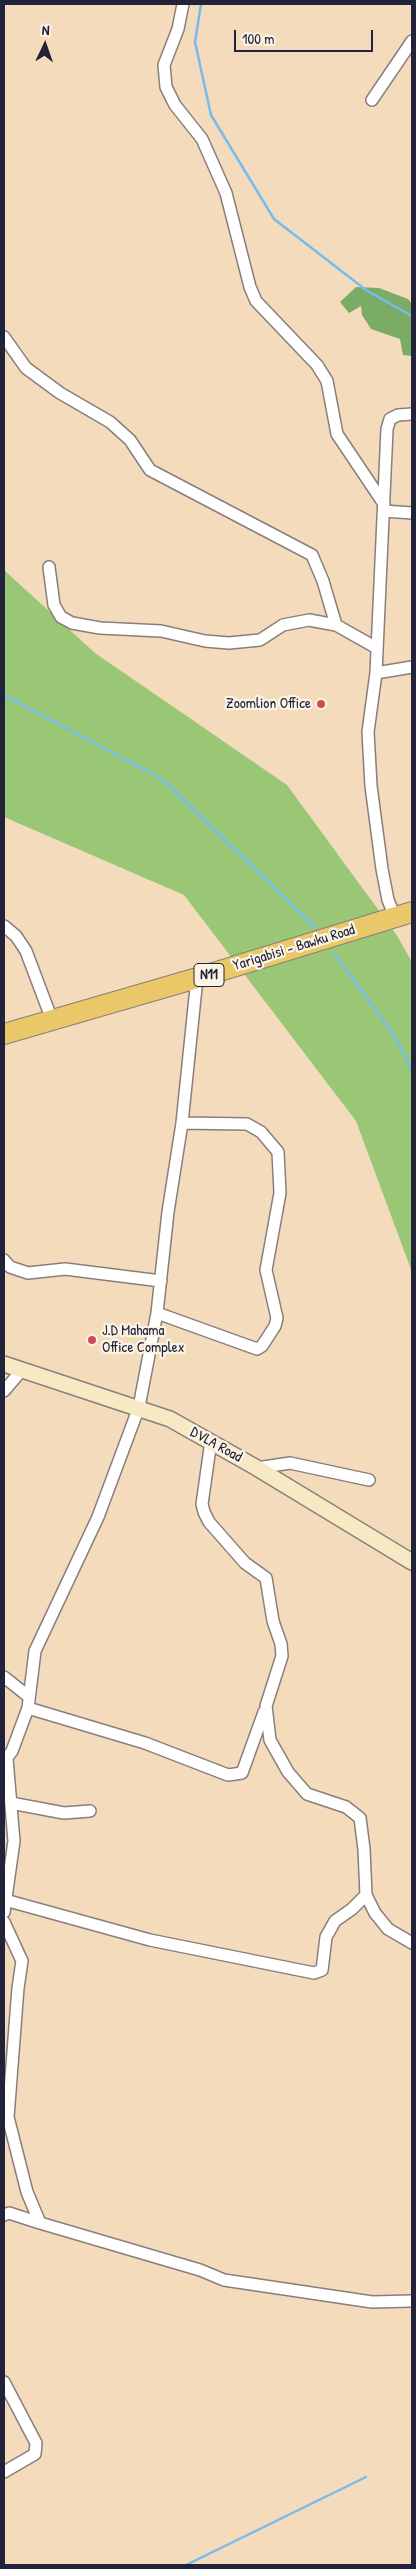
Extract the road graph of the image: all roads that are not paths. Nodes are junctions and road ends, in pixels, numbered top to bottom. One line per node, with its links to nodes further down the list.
1 (183, 4): 6 (street)
2 (412, 41): 3 (street)
3 (372, 100)
4 (4, 337): 9 (street)
5 (412, 414): 6 (street)
6 (384, 508): 7 (street); 10 (street)
7 (412, 513)
8 (50, 567): 9 (street)
9 (336, 625): 10 (street)
10 (376, 647): 12 (street)
11 (412, 667): 12 (street)
12 (376, 673): 13 (street)
13 (404, 914): 15 (highway, Yarigabisi - Bawku Road / N11)
14 (4, 926): 16 (street)
15 (197, 978): 16 (highway, Yarigabisi - Bawku Road / N11); 18 (street)
16 (52, 1020): 17 (highway, Yarigabisi - Bawku Road / N11)
17 (4, 1034)
18 (182, 1123): 20 (street); 21 (street)
19 (4, 1260): 20 (street)
20 (161, 1281): 21 (street)
21 (157, 1313): 25 (street)
22 (4, 1364): 23 (street, DVLA Road)
23 (22, 1370): 24 (street); 25 (street, DVLA Road)
24 (4, 1391)
25 (139, 1407): 26 (street, DVLA Road); 31 (street)
26 (211, 1441): 27 (street, DVLA Road); 32 (street)
27 (257, 1468): 28 (street); 29 (street, DVLA Road)
28 (369, 1480)
29 (412, 1562)
30 (4, 1677): 31 (street)
31 (28, 1702): 32 (street); 33 (street)
32 (266, 1706): 36 (street)
33 (6, 1760): 34 (street)
34 (11, 1803): 35 (street); 37 (street)
35 (90, 1811)
36 (366, 1895): 37 (street); 40 (street)
37 (5, 1900): 38 (street)
38 (4, 1912)
39 (4, 1922): 42 (street)
40 (412, 1943)
41 (4, 2215): 42 (street)
42 (40, 2223): 43 (street)
43 (412, 2302)
44 (4, 2382): 45 (street)
45 (4, 2472)

